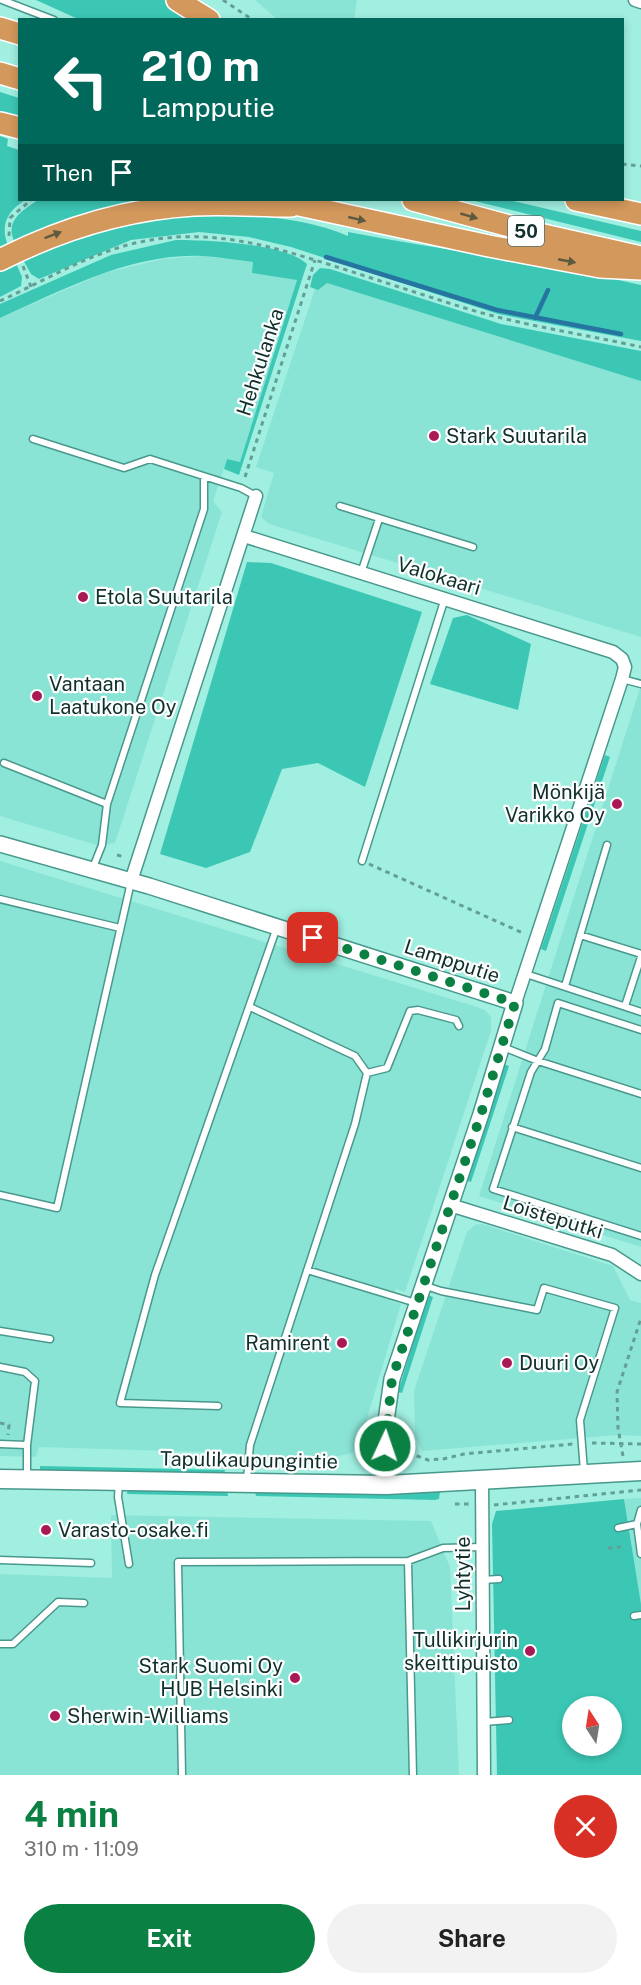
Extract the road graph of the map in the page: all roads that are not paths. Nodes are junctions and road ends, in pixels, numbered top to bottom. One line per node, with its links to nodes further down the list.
1 (2, 0): 5 (lane)
2 (177, 0): 6 (highway)
3 (635, 0): 4 (street)
4 (641, 2)
5 (49, 18)
6 (206, 18)
7 (0, 28): 8 (highway)
8 (18, 33)
9 (0, 73): 10 (highway)
10 (18, 78)
11 (0, 123): 12 (highway)
12 (18, 128)
13 (280, 201): 16 (highway)
14 (417, 201): 19 (highway, 50, one-way to 19)
15 (584, 201): 17 (highway)
16 (300, 206): 18 (highway, one-way to 16); 20 (highway, one-way to 20)
17 (641, 214)
18 (11, 255)
19 (641, 257)
20 (641, 269)
21 (33, 439): 22 (lane)
22 (204, 478): 23 (lane); 33 (lane)
23 (256, 496): 26 (street)
24 (340, 506): 25 (lane)
25 (379, 519): 27 (lane); 28 (lane)
26 (244, 536): 28 (street, Valokaari); 38 (street)
27 (473, 547)
28 (361, 573): 29 (street, Valokaari)
29 (445, 598): 30 (street, Valokaari); 36 (lane)
30 (622, 679): 31 (lane); 44 (street)
31 (641, 684)
32 (4, 763): 33 (lane)
33 (107, 804): 37 (lane)
34 (0, 844): 37 (street, Lampputie)
35 (607, 845): 42 (lane)
36 (362, 861)
37 (92, 870): 38 (street, Lampputie)
38 (131, 881): 40 (street, Lampputie); 41 (lane)
39 (0, 899): 41 (lane)
40 (278, 927): 46 (street, Lampputie); 48 (lane)
41 (120, 928): 58 (lane)
42 (580, 935): 43 (lane); 45 (lane)
43 (641, 956): 47 (lane)
44 (526, 974): 45 (lane); 46 (street)
45 (565, 986): 47 (lane)
46 (515, 1003): 52 (street, Lampputie)
47 (625, 1006): 49 (lane)
48 (250, 1007): 54 (lane); 68 (lane)
49 (641, 1012)
50 (459, 1026): 54 (lane)
51 (641, 1030): 53 (lane)
52 (502, 1046): 53 (lane); 59 (street, Lampputie)
53 (538, 1061): 55 (lane); 56 (lane)
54 (367, 1072): 61 (lane)
55 (641, 1094)
56 (512, 1127): 57 (lane); 60 (lane)
57 (641, 1168)
58 (0, 1195)
59 (450, 1205): 62 (street, Loisteputki); 63 (street, Lampputie)
60 (641, 1236)
61 (308, 1270): 64 (lane); 77 (lane)
62 (641, 1274)
63 (423, 1285): 64 (street, Lampputie); 72 (lane)
64 (417, 1303): 78 (street, Lampputie)
65 (0, 1331): 66 (lane)
66 (50, 1339)
67 (0, 1367): 70 (lane)
68 (218, 1406)
69 (0, 1444): 70 (lane)
70 (27, 1445): 74 (lane)
71 (641, 1471): 72 (main road, Tapulikaupungintie)
72 (585, 1473): 75 (main road, Tapulikaupungintie)
73 (0, 1479): 74 (main road, Tapulikaupungintie)
74 (27, 1480): 76 (main road, Tapulikaupungintie)
75 (482, 1480): 78 (main road, Tapulikaupungintie); 82 (street, Lyhtytie)
76 (119, 1481): 77 (main road, Tapulikaupungintie); 87 (lane)
77 (247, 1483): 78 (main road, Tapulikaupungintie)
78 (387, 1485)
79 (641, 1510): 80 (lane)
80 (637, 1524): 81 (lane); 83 (lane)
81 (618, 1527)
82 (482, 1547): 85 (lane); 89 (street, Lyhtytie)
83 (641, 1554)
84 (0, 1560): 86 (lane)
85 (408, 1561): 94 (lane); 95 (lane)
86 (91, 1563)
87 (129, 1564)
88 (499, 1579): 89 (lane)
89 (482, 1580): 93 (street, Lyhtytie)
90 (84, 1603): 91 (lane)
91 (0, 1644)
92 (509, 1720): 93 (lane)
93 (484, 1722): 96 (street, Lyhtytie)
94 (183, 1775)
95 (412, 1775)
96 (484, 1775)

